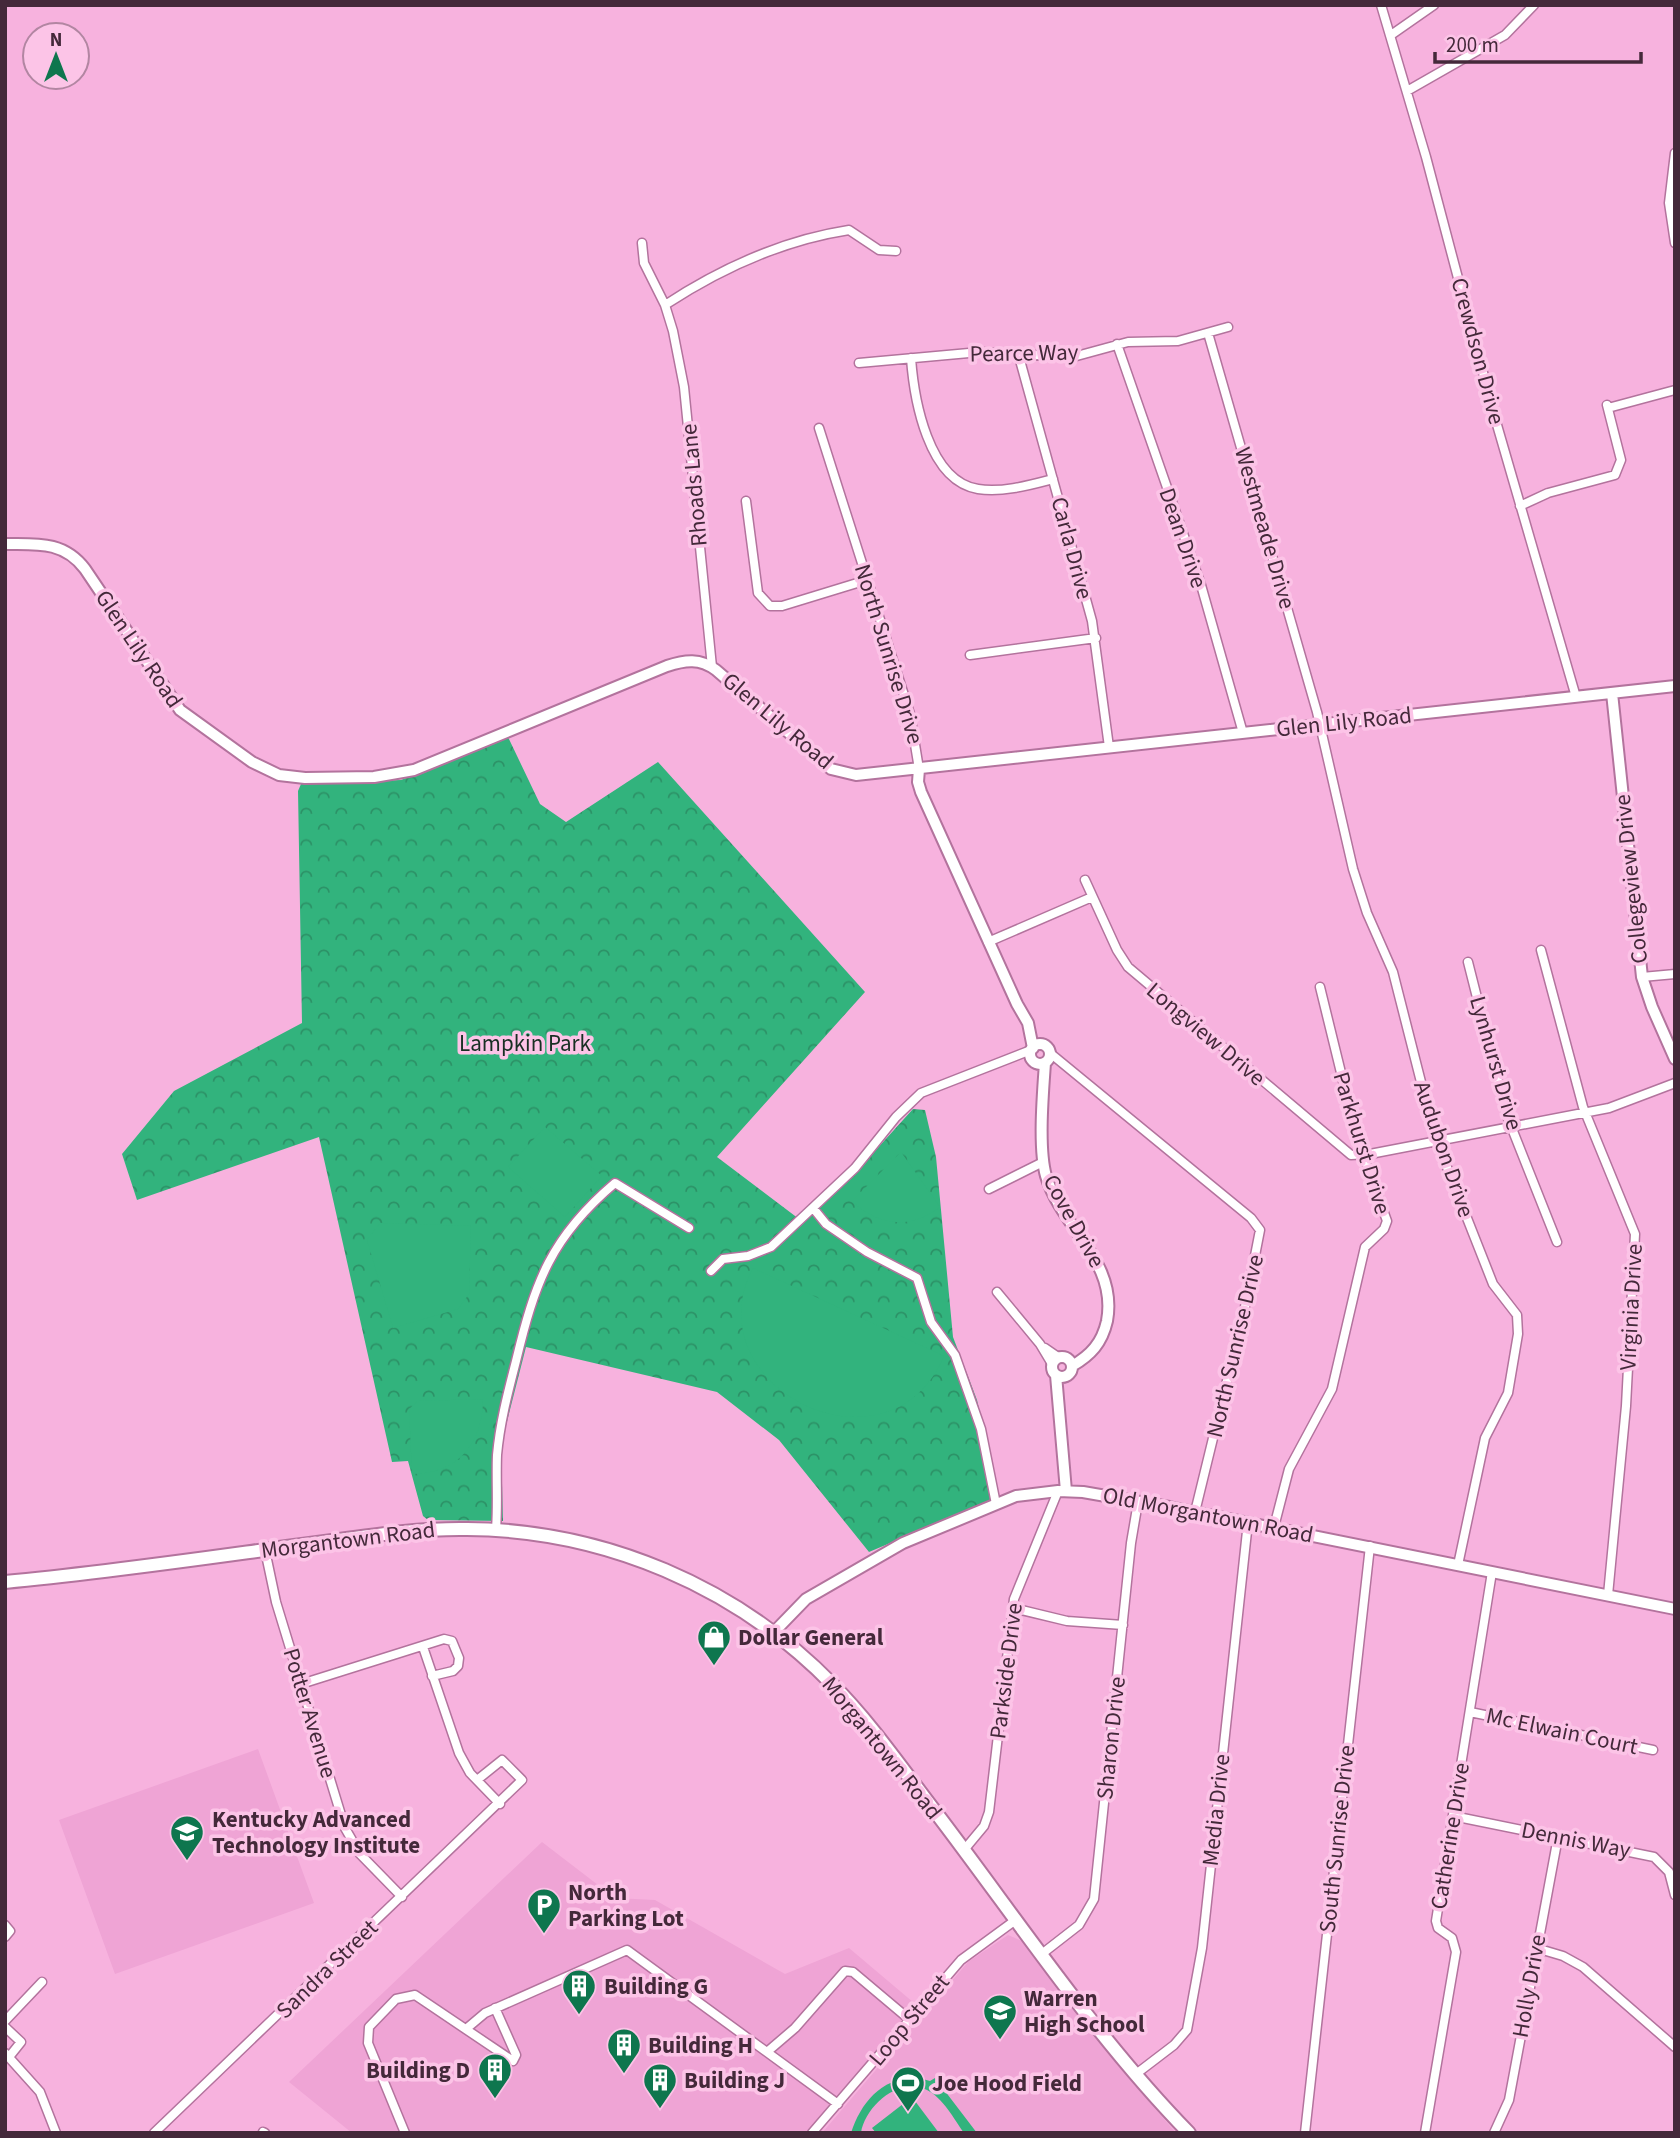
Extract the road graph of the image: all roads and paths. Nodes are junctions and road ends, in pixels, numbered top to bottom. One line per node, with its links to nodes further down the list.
1 (1381, 5): 4 (street, Crewdson Drive)
2 (1434, 5): 4 (street)
3 (1534, 5): 5 (street)
4 (1391, 35): 5 (street, Crewdson Drive)
5 (1407, 91): 22 (street, Crewdson Drive)
6 (1675, 153): 7 (street)
7 (1673, 229): 9 (street)
8 (642, 243): 11 (street, Rhoads Lane)
9 (1675, 243)
10 (896, 251): 11 (street)
11 (665, 304): 27 (street, Rhoads Lane)
12 (1228, 327): 13 (street, Pearce Way)
13 (1208, 333): 14 (street, Pearce Way); 31 (street, Westmeade Drive)
14 (1117, 344): 15 (street, Pearce Way); 32 (street, Dean Drive)
15 (1018, 353): 16 (street, Pearce Way); 20 (street, Carla Drive)
16 (911, 358): 17 (street, Pearce Way); 20 (street)
17 (859, 363)
18 (1675, 390): 22 (street)
19 (819, 428): 24 (street, North Sunrise Drive)
20 (1053, 480): 25 (street, Carla Drive)
21 (746, 501): 24 (street)
22 (1520, 506): 30 (street, Crewdson Drive)
23 (5, 544): 27 (street, Glen Lily Road)
24 (867, 580): 34 (street, North Sunrise Drive)
25 (1096, 638): 26 (street); 33 (street, Carla Drive)
26 (970, 655)
27 (712, 667): 34 (street, Glen Lily Road)
28 (1675, 687): 29 (street, Glen Lily Road)
29 (1612, 693): 30 (street, Glen Lily Road); 41 (street, Collegeview Drive)
30 (1577, 697): 31 (street, Glen Lily Road)
31 (1320, 725): 32 (street, Glen Lily Road); 48 (street, Audubon Drive)
32 (1243, 733): 33 (street, Glen Lily Road)
33 (1109, 747): 34 (street, Glen Lily Road)
34 (919, 769): 37 (street, North Sunrise Drive)
35 (1084, 880): 36 (street, Longview Drive)
36 (1093, 897): 37 (street); 49 (street, Longview Drive)
37 (988, 942): 43 (street, North Sunrise Drive)
38 (1541, 950): 46 (street, Virginia Drive)
39 (1468, 962): 47 (street, Lynhurst Drive)
40 (1675, 974): 41 (street)
41 (1642, 977): 44 (street, Collegeview Drive)
42 (1320, 986): 49 (street, Parkhurst Drive)
43 (1037, 1056): 50 (street, Cove Drive); 52 (street); 61 (street, North Sunrise Drive)
44 (1675, 1059)
45 (1675, 1083): 46 (street)
46 (1586, 1112): 47 (street); 70 (street, Virginia Drive)
47 (1512, 1128): 48 (street); 54 (street, Lynhurst Drive)
48 (1437, 1141): 49 (street); 67 (street, Audubon Drive)
49 (1363, 1155): 63 (street, Parkhurst Drive)
50 (1043, 1162): 51 (street); 57 (street, Cove Drive)
51 (989, 1189)
52 (813, 1208): 55 (street); 60 (street)
53 (689, 1228): 64 (street)
54 (1557, 1242)
55 (711, 1271)
56 (997, 1292): 57 (street)
57 (1061, 1366): 58 (street, Parkside Drive)
58 (1062, 1491): 59 (street, Old Morgantown Road); 60 (street, Old Morgantown Road); 71 (street, Parkside Drive)
59 (1138, 1502): 61 (street, Old Morgantown Road); 73 (street, Sharon Drive)
60 (996, 1504): 74 (street, Old Morgantown Road)
61 (1195, 1512): 62 (street, Old Morgantown Road)
62 (1248, 1522): 63 (street, Old Morgantown Road); 101 (street, Media Drive)
63 (1274, 1527): 65 (street, Old Morgantown Road)
64 (496, 1530): 66 (main road, Morgantown Road); 74 (main road, Morgantown Road)
65 (1370, 1546): 67 (street, Old Morgantown Road); 108 (street, South Sunrise Drive)
66 (265, 1550): 69 (main road, Morgantown Road); 77 (street, Potter Avenue)
67 (1458, 1565): 68 (street, Old Morgantown Road)
68 (1493, 1572): 70 (street, Old Morgantown Road); 78 (street, Catherine Drive)
69 (5, 1582)
70 (1608, 1595): 72 (street, Old Morgantown Road)
71 (1013, 1608): 73 (street); 84 (street, Parkside Drive)
72 (1675, 1608)
73 (1123, 1625): 91 (street, Sharon Drive)
74 (774, 1632): 84 (main road, Morgantown Road)
75 (423, 1647): 76 (street); 76 (street); 77 (street)
76 (432, 1676): 80 (street)
77 (301, 1684): 86 (street, Potter Avenue)
78 (1470, 1712): 79 (street, Mc Elwain Court); 82 (street, Catherine Drive)
79 (1653, 1750)
80 (477, 1780): 81 (street); 81 (street, Sandra Street)
81 (500, 1804): 86 (street, Sandra Street)
82 (1453, 1816): 83 (street, Dennis Way); 109 (street, Catherine Drive)
83 (1558, 1837): 85 (street, Dennis Way); 90 (street, Holly Drive)
84 (964, 1850): 87 (main road, Morgantown Road)
85 (1675, 1895)
86 (401, 1898): 104 (street, Sandra Street)
87 (1017, 1920): 91 (main road, Morgantown Road); 94 (street, Loop Street)
88 (5, 1925): 89 (street)
89 (5, 1937)
90 (1536, 1948): 98 (street); 110 (street, Holly Drive)
91 (1043, 1953): 101 (main road, Morgantown Road)
92 (42, 1982): 95 (street)
93 (495, 2008): 97 (street); 97 (street); 99 (street)
94 (910, 2020): 99 (street); 102 (street, Loop Street)
95 (5, 2021)
96 (5, 2027): 100 (street)
97 (466, 2029): 105 (street)
98 (1675, 2047)
99 (767, 2052): 102 (street)
100 (7, 2055): 103 (street)
101 (1136, 2074): 107 (main road, Morgantown Road)
102 (838, 2104): 106 (street, Loop Street)
103 (55, 2133)
104 (154, 2133)
105 (404, 2133)
106 (813, 2133)
107 (1189, 2133)
108 (1305, 2133)
109 (1425, 2133)
110 (1494, 2133)

